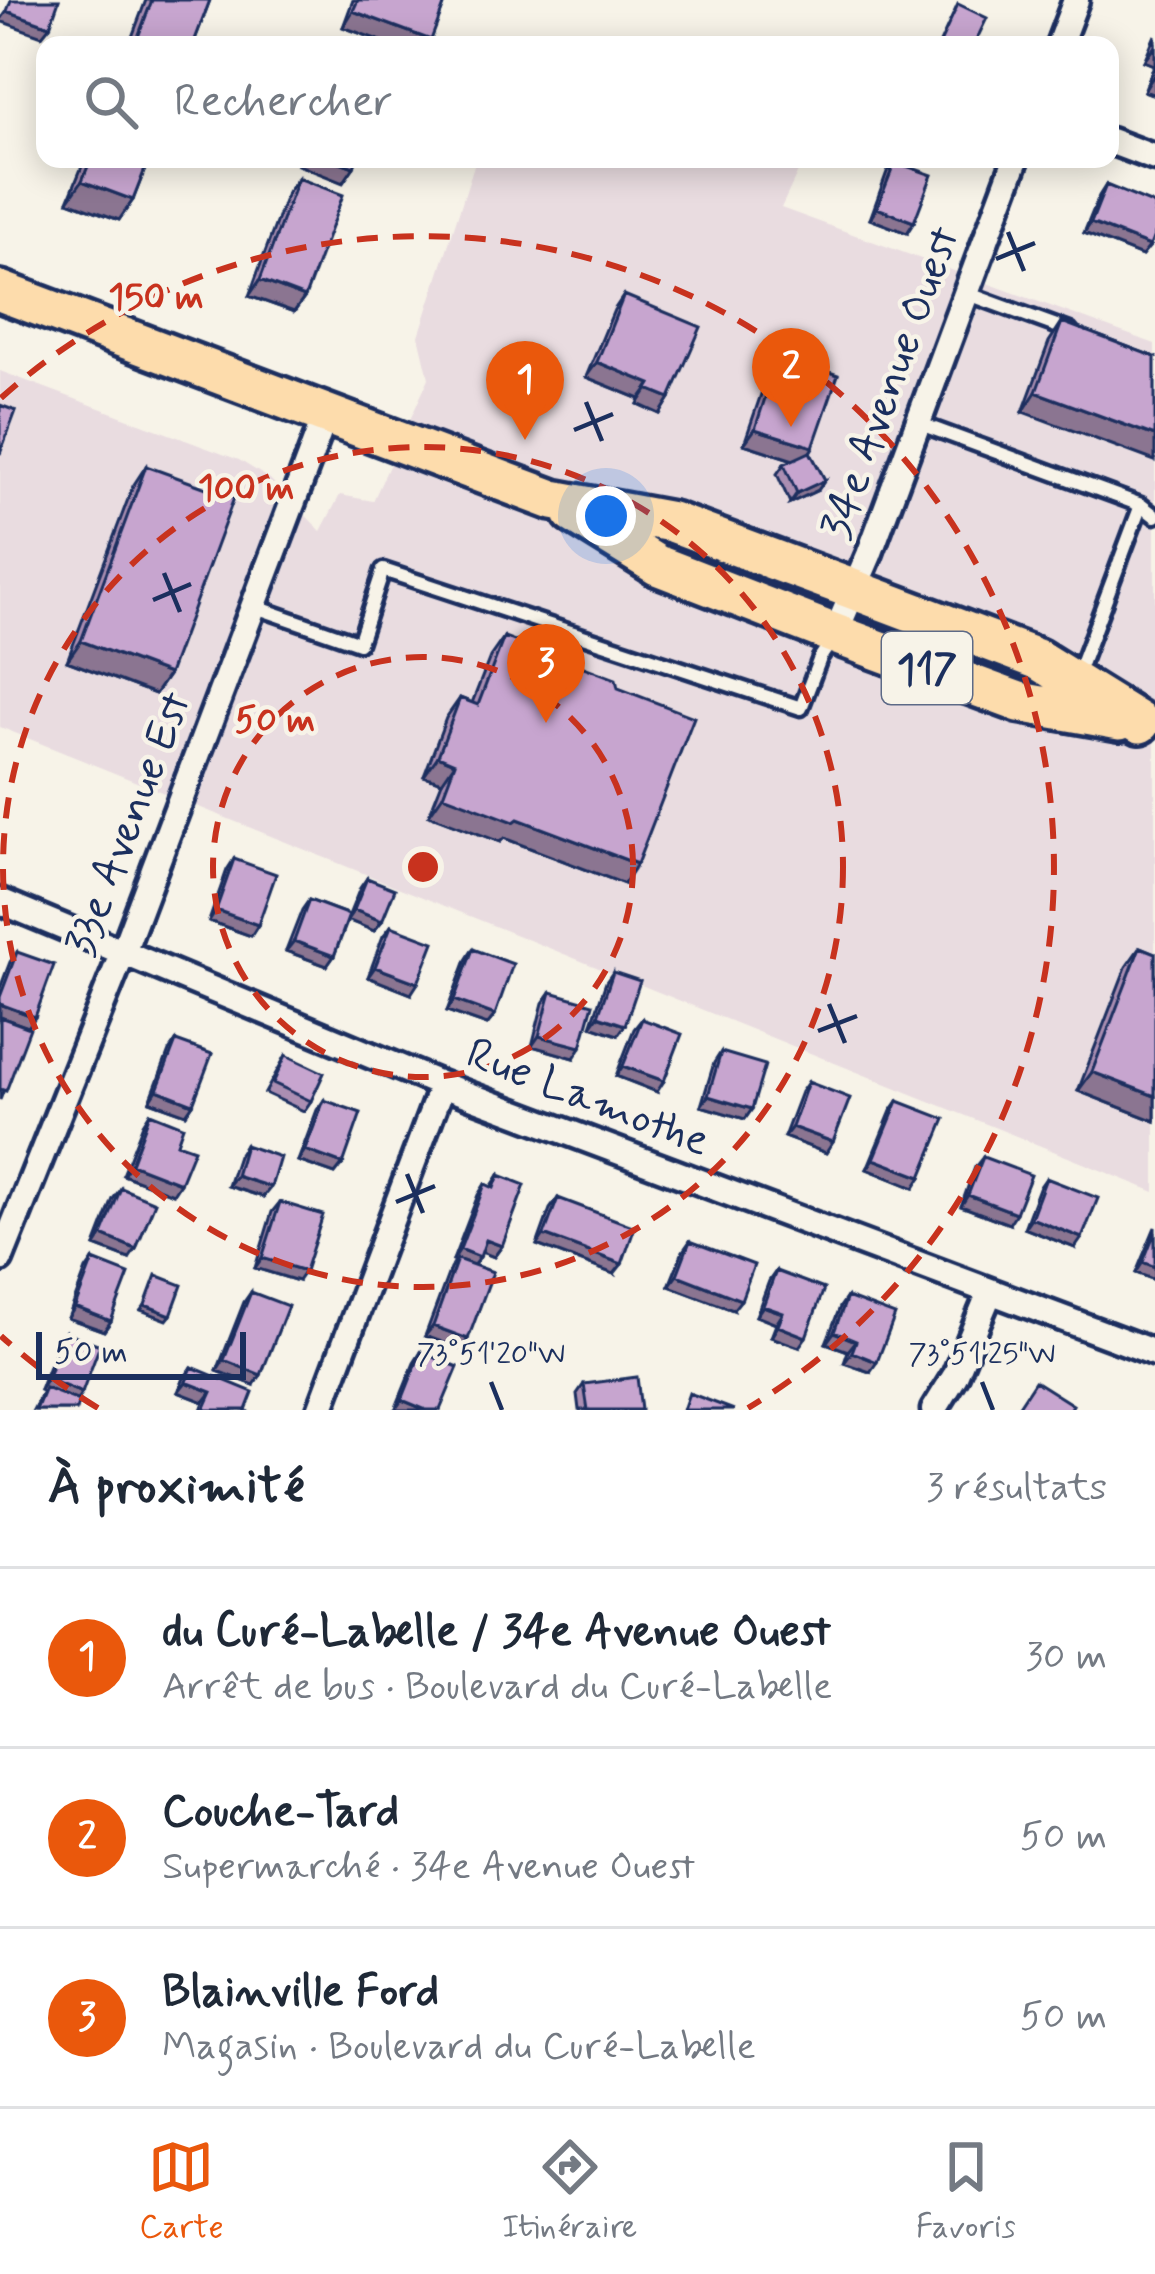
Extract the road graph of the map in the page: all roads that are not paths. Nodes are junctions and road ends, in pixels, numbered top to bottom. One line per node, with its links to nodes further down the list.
1 (1076, 0): 2 (street)
2 (1062, 36)
3 (1119, 144): 4 (street)
4 (1155, 158)
5 (1013, 168): 7 (street, 34e Avenue Ouest)
6 (0, 291): 9 (main road, 117)
7 (966, 293): 8 (lane); 10 (street, 34e Avenue Ouest)
8 (1092, 340)
9 (326, 414): 11 (main road, 117); 15 (street, 33e Avenue Est)
10 (918, 423): 12 (lane); 14 (street, 34e Avenue Ouest)
11 (553, 500): 14 (main road, 117); 16 (main road, 117)
12 (1142, 505): 13 (lane); 17 (lane)
13 (1155, 516)
14 (855, 590): 16 (street, 34e Avenue Ouest); 17 (main road, 117)
15 (253, 606): 16 (lane); 20 (street, 33e Avenue Est)
16 (836, 634): 17 (main road, 117)
17 (1070, 697): 18 (main road, 117)
18 (1147, 726)
19 (0, 901): 20 (street, Rue Lamothe)
20 (123, 952): 21 (street, Rue Lamothe); 22 (street, 33e Avenue Est)
21 (442, 1084): 24 (street, Rue Lamothe); 26 (street)
22 (6, 1224): 23 (street, 33e Avenue Est)
23 (0, 1259)
24 (990, 1292): 25 (street, Rue Lamothe); 27 (street)
25 (1155, 1353)
26 (320, 1410)
27 (934, 1410)

